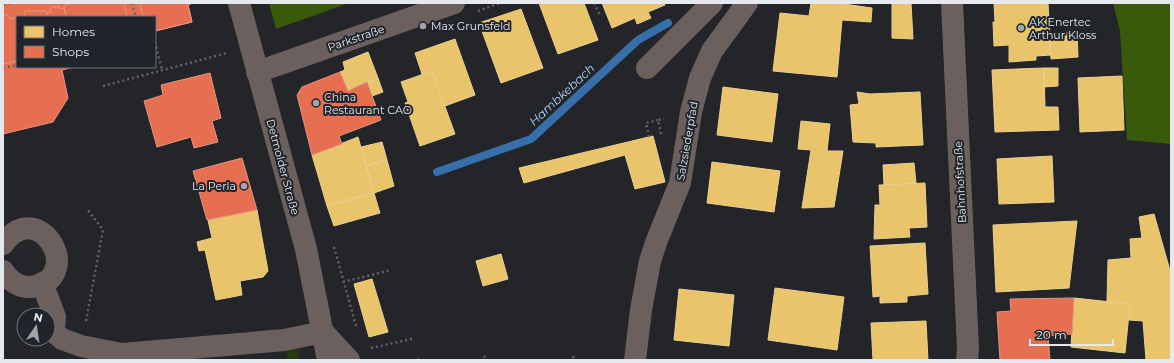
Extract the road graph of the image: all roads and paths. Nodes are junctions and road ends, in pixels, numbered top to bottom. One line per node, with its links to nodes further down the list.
1 (10, 3): 9 (path)
2 (132, 3): 11 (path)
3 (238, 3): 18 (street, Detmolder Straße)
4 (454, 3): 18 (street, Parkstraße)
5 (594, 3): 10 (path)
6 (712, 3): 16 (street)
7 (747, 3): 43 (street, Salzsiederpfad)
8 (952, 3): 44 (street, Bahnhofstraße)
9 (3, 5)
10 (600, 15)
11 (136, 16)
12 (156, 46): 17 (path)
13 (225, 54): 17 (path)
14 (16, 65): 15 (path)
15 (3, 68)
16 (647, 68)
17 (162, 70): 19 (path)
18 (257, 72): 30 (street, Detmolder Straße)
19 (103, 86)
20 (658, 120): 21 (path)
21 (649, 137)
22 (87, 209): 33 (path)
23 (3, 244): 27 (street)
24 (391, 270): 26 (path)
25 (3, 271): 27 (street)
26 (343, 282)
27 (35, 285): 28 (street); 29 (street)
28 (38, 307)
29 (49, 307)
30 (323, 332): 33 (street); 38 (street, Detmolder Straße); 39 (street)
31 (56, 333): 33 (street)
32 (412, 339): 34 (path)
33 (81, 346)
34 (370, 348)
35 (421, 356): 40 (path)
36 (484, 356): 41 (path)
37 (573, 356): 42 (path)
38 (328, 360)
39 (349, 360)
40 (418, 360)
41 (486, 360)
42 (574, 360)
43 (635, 360)
44 (967, 360)

